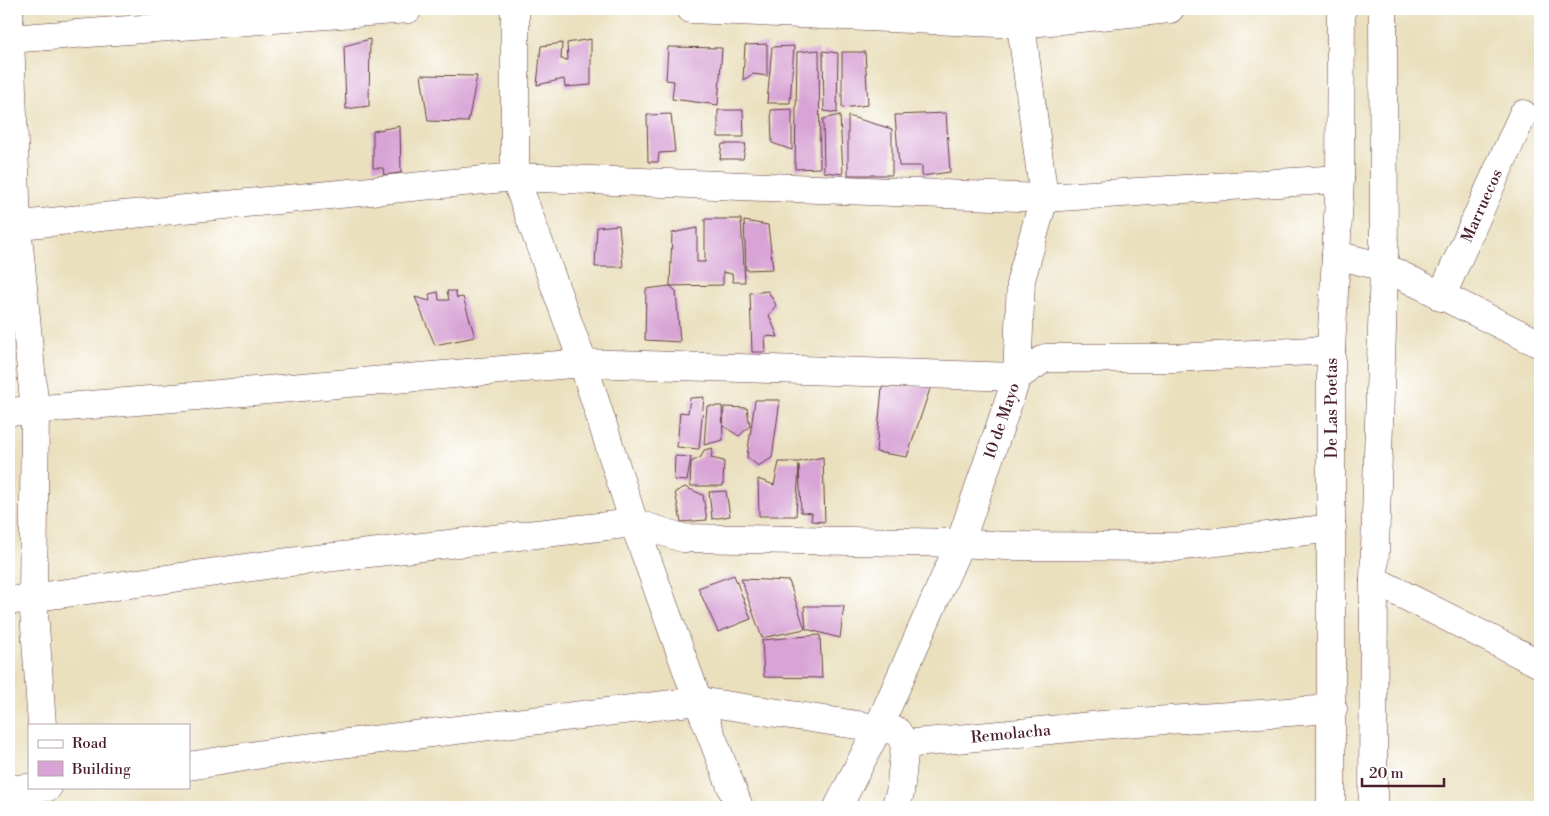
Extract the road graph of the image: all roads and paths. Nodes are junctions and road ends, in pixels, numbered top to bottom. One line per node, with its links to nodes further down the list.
1 (9, 9): 9 (street)
2 (408, 9): 9 (street)
3 (515, 9): 11 (street)
4 (691, 9): 8 (street)
5 (1170, 9): 8 (street)
6 (1341, 9): 12 (street, De Las Poetas)
7 (1383, 9): 16 (street)
8 (1019, 16): 13 (street, 10 de Mayo)
9 (9, 39): 14 (street)
10 (1523, 114): 17 (street, Marruecos)
11 (515, 177): 13 (street); 14 (street); 20 (street)
12 (1340, 179): 13 (street); 15 (street, De Las Poetas)
13 (1044, 198): 21 (street, 10 de Mayo)
14 (13, 226): 22 (street)
15 (1336, 255): 16 (street); 19 (street, De Las Poetas)
16 (1384, 267): 17 (street); 27 (street)
17 (1441, 296): 18 (street)
18 (1540, 344)
19 (1331, 350): 21 (street); 25 (street, De Las Poetas)
20 (583, 362): 21 (street); 22 (street); 24 (street)
21 (1017, 378): 26 (street, 10 de Mayo)
22 (35, 411): 23 (street); 28 (street)
23 (9, 412)
24 (634, 523): 26 (street); 28 (street); 30 (street)
25 (1332, 528): 26 (street); 31 (street, De Las Poetas)
26 (960, 543): 33 (street, 10 de Mayo)
27 (1374, 580): 29 (street); 44 (street)
28 (21, 600): 32 (street)
29 (1540, 664)
30 (698, 701): 33 (street); 35 (street); 40 (street)
31 (1333, 709): 34 (street, Remolacha); 43 (street, De Las Poetas)
32 (42, 724)
33 (878, 728): 34 (street); 41 (street, 10 de Mayo)
34 (905, 744): 42 (street)
35 (190, 766)
36 (28, 788): 38 (street)
37 (47, 788): 39 (street)
38 (9, 789)
39 (41, 807)
40 (739, 807)
41 (838, 807)
42 (895, 807)
43 (1331, 807)
44 (1373, 807)

